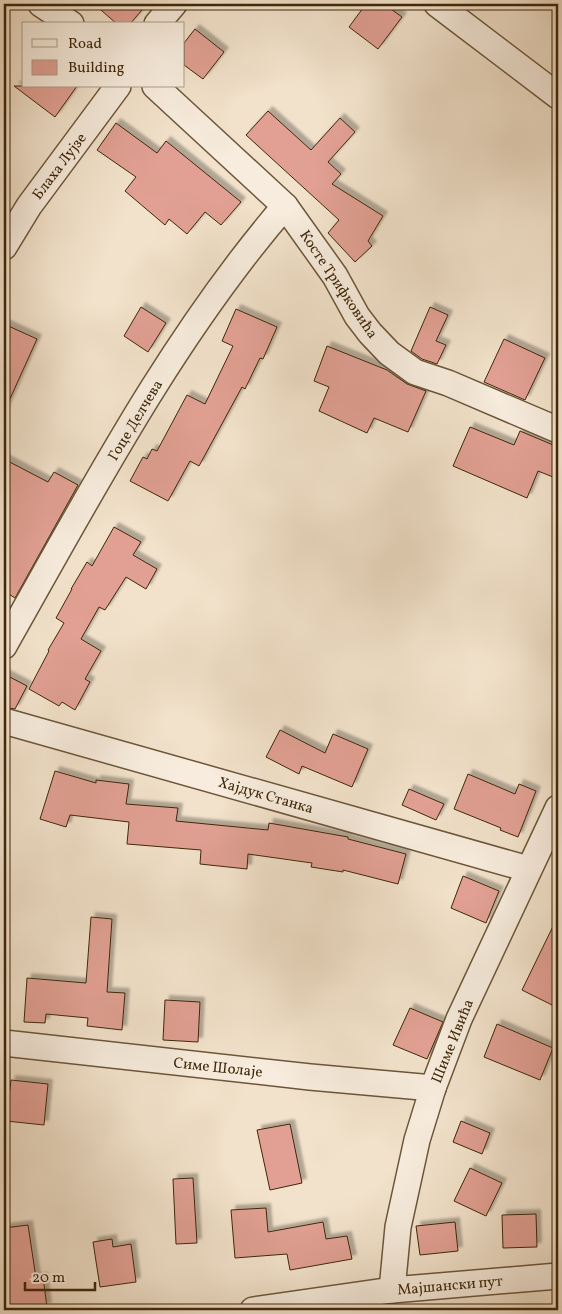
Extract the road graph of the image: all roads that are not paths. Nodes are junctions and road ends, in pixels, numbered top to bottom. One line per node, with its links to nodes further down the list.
1 (41, 4): 4 (street)
2 (174, 4): 5 (street)
3 (437, 4): 8 (street)
4 (68, 22)
5 (159, 22)
6 (117, 88): 10 (street, Блаха Лујзе)
7 (157, 88): 9 (street, Косте Трифковића)
8 (558, 96)
9 (285, 206): 11 (street, Косте Трифковића); 12 (street, Гоце Делчева)
10 (4, 247)
11 (558, 430)
12 (4, 646)
13 (4, 721): 15 (street, Хајдук Станка)
14 (558, 808): 15 (street, Шиме Ивића)
15 (528, 868): 17 (street, Шиме Ивића)
16 (4, 1043): 17 (street, Симе Шолаје)
17 (433, 1088): 19 (street, Шиме Ивића)
18 (558, 1276): 19 (street, Мајшански пут)
19 (392, 1290): 20 (street, Мајшански пут)
20 (253, 1310)

